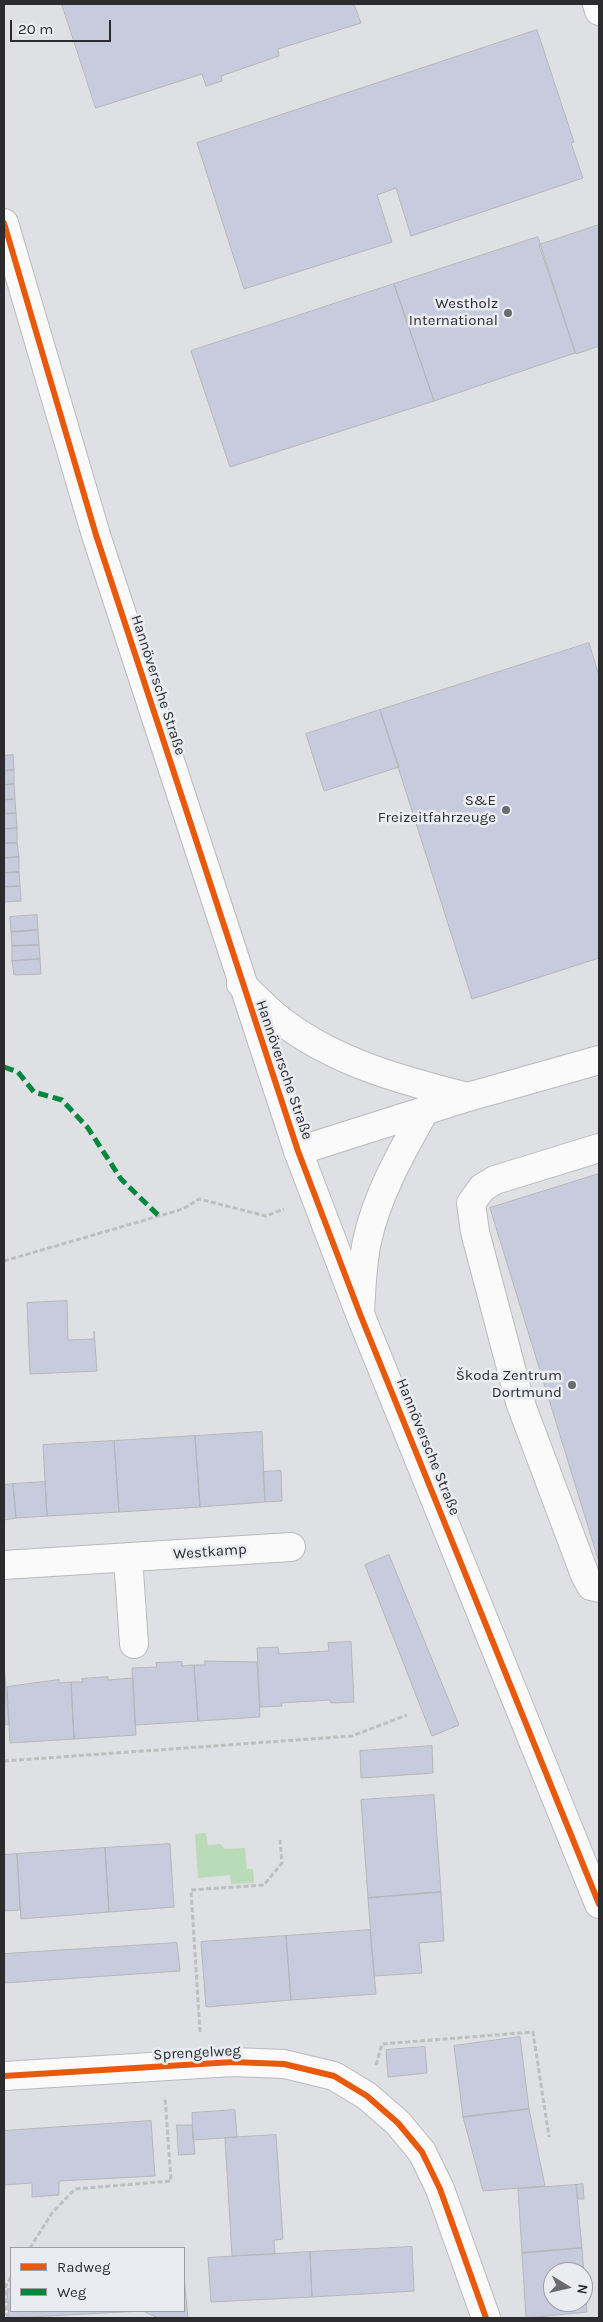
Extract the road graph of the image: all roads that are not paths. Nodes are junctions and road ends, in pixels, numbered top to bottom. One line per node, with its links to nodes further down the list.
1 (597, 4): 2 (street)
2 (599, 11)
3 (4, 223): 4 (street, Hannöversche Straße)
4 (242, 984): 6 (street); 9 (street, Hannöversche Straße)
5 (599, 1060): 6 (street)
6 (468, 1097): 7 (street)
7 (424, 1112): 9 (street); 10 (street)
8 (599, 1148): 14 (street)
9 (298, 1151): 10 (street, Hannöversche Straße)
10 (360, 1314): 16 (street, Hannöversche Straße)
11 (291, 1547): 12 (street, Westkamp)
12 (128, 1557): 13 (street, Westkamp); 15 (street)
13 (4, 1566)
14 (599, 1588)
15 (134, 1644)
16 (599, 1904)
17 (4, 2076): 18 (street, Sprengelweg)
18 (486, 2318)

